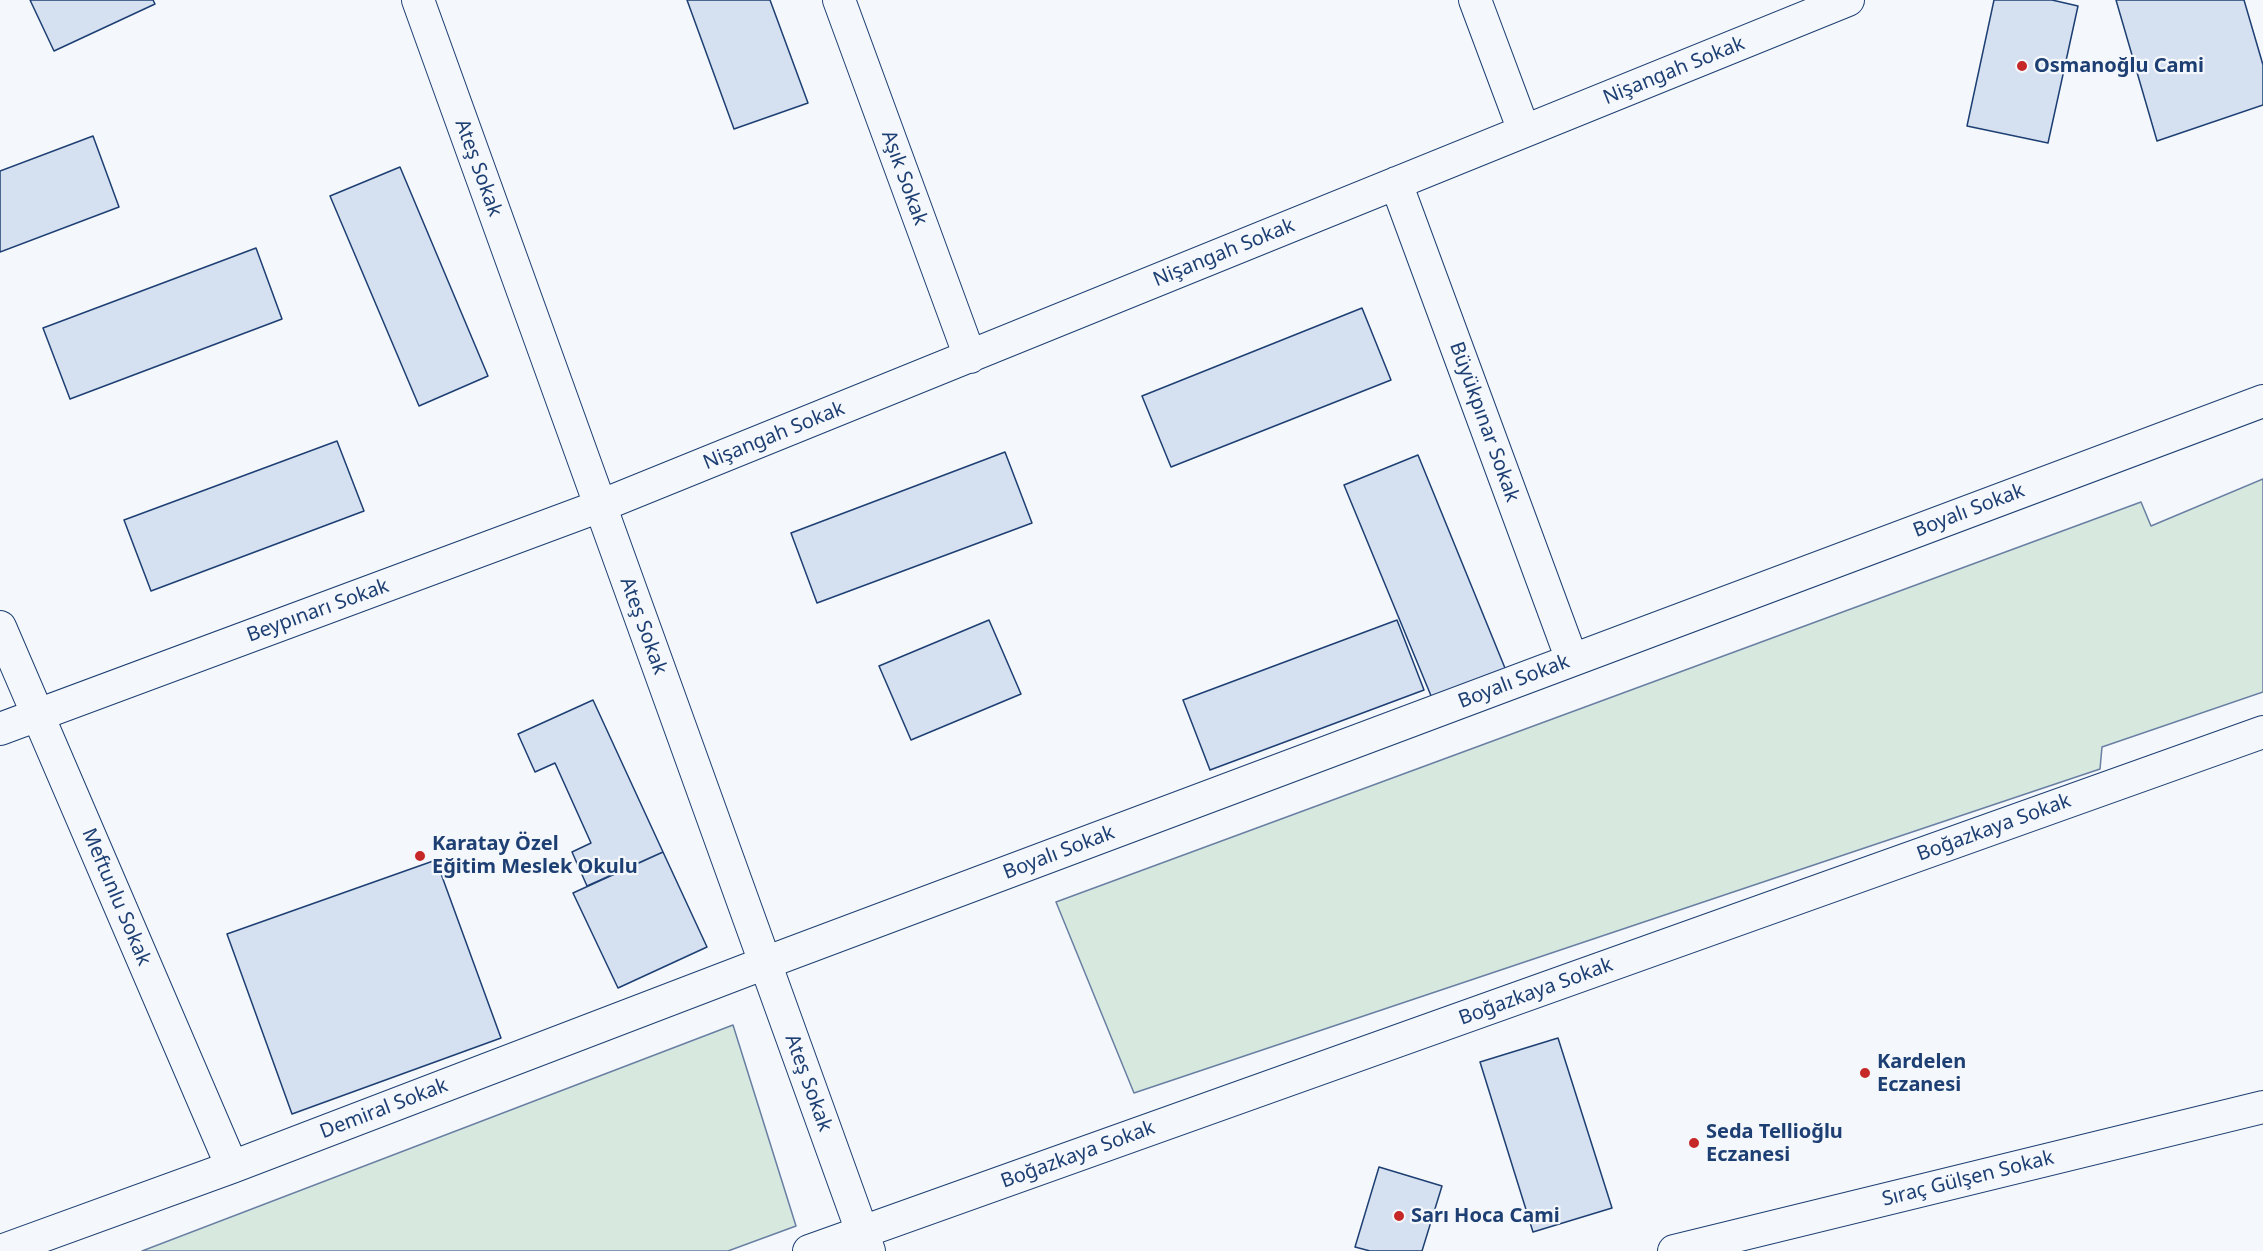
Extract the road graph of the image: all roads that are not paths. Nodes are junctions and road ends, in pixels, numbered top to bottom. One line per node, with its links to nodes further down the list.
1 (418, 0): 9 (street, Ateş Sokak)
2 (839, 0): 7 (street, Aşık Sokak)
3 (1475, 0): 5 (street)
4 (1848, 0): 5 (street, Nişangah Sokak)
5 (1524, 131): 6 (street, Nişangah Sokak)
6 (1396, 183): 7 (street, Nişangah Sokak); 11 (street, Büyükpınar Sokak)
7 (970, 357): 9 (street, Nişangah Sokak)
8 (2263, 401): 11 (street, Boyalı Sokak)
9 (600, 506): 12 (street, Beypınarı Sokak); 15 (street, Ateş Sokak)
10 (0, 627): 12 (street, Meftunlu Sokak)
11 (1572, 660): 15 (street, Boyalı Sokak)
12 (37, 716): 13 (street, Beypınarı Sokak); 17 (street, Meftunlu Sokak)
13 (0, 729)
14 (2263, 732): 18 (street, Boğazkaya Sokak)
15 (765, 963): 17 (street, Demiral Sokak); 18 (street, Ateş Sokak)
16 (2263, 1107): 19 (street, Sıraç Gülşen Sokak)
17 (232, 1167): 20 (street, Demiral Sokak)
18 (866, 1241): 21 (street, Boğazkaya Sokak)
19 (1683, 1250)
20 (1, 1251)
21 (809, 1251)

